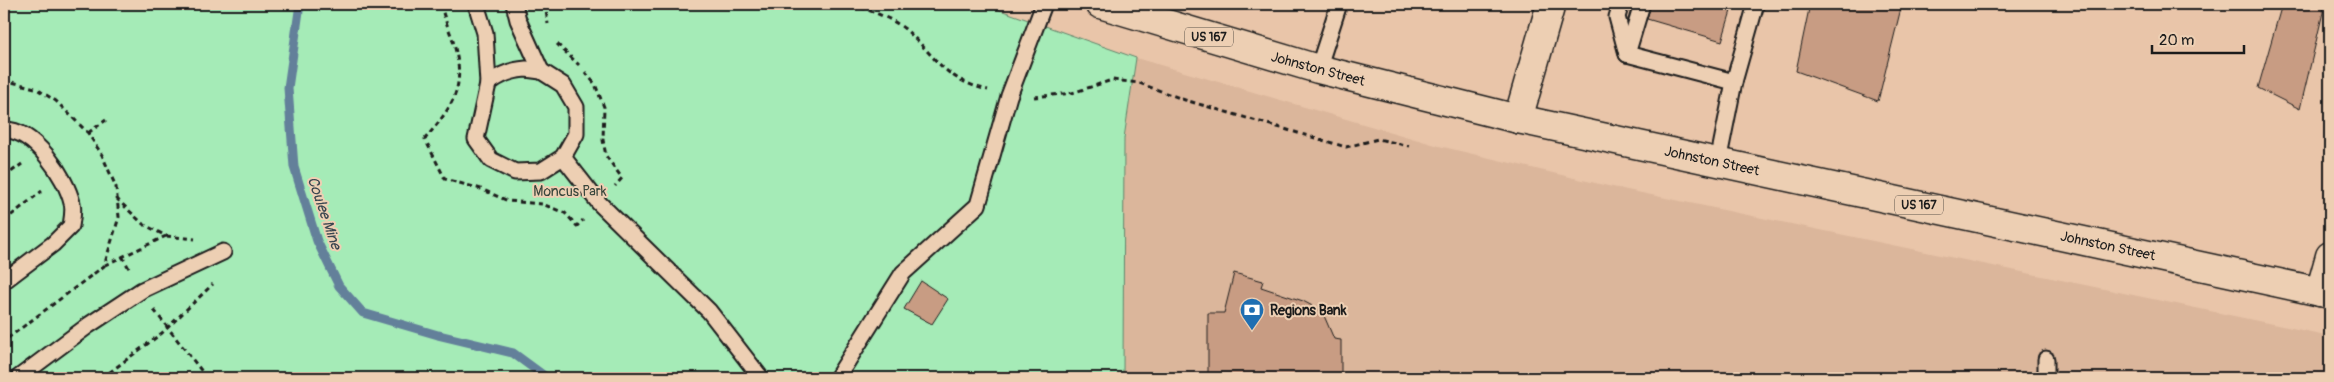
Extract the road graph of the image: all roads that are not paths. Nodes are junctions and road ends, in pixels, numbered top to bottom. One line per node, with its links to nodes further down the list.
1 (476, 4): 14 (lane)
2 (514, 4): 12 (lane)
3 (1044, 4): 26 (lane)
4 (1100, 4): 11 (main road, Johnston Street / US 167)
5 (1339, 4): 11 (lane)
6 (1552, 4): 15 (main road)
7 (1621, 4): 10 (lane)
8 (1642, 4): 10 (lane)
9 (1756, 4): 13 (lane)
10 (1627, 54): 13 (lane)
11 (1318, 69): 15 (main road, Johnston Street / US 167)
12 (541, 71): 14 (lane); 17 (lane)
13 (1734, 82): 18 (lane)
14 (488, 84): 17 (lane)
15 (1518, 119): 18 (main road, Johnston Street / US 167)
16 (4, 130): 21 (lane)
17 (563, 157): 25 (lane)
18 (1718, 162): 22 (main road, Johnston Street / US 167)
19 (223, 252): 24 (lane)
20 (2330, 256): 22 (main road)
21 (4, 281)
22 (2325, 293)
23 (2046, 359): 27 (lane)
24 (18, 378)
25 (761, 378)
26 (836, 378)
27 (2046, 378)

